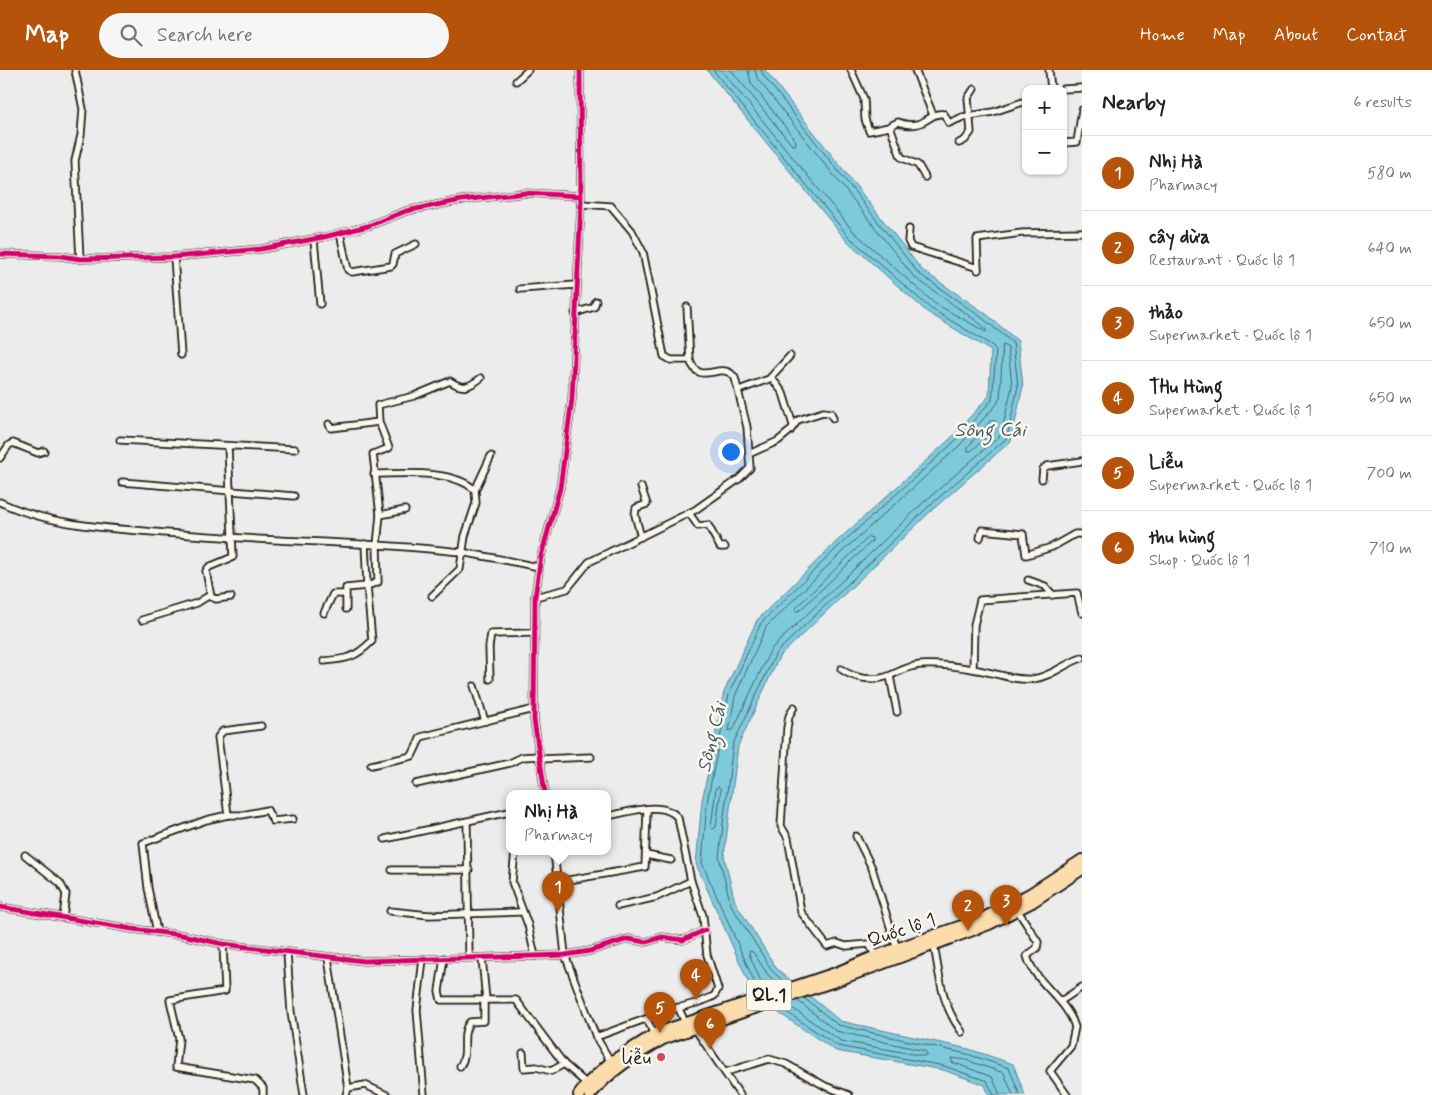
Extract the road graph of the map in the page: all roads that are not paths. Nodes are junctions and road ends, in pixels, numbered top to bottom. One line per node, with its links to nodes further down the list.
1 (75, 70): 29 (street)
2 (528, 70): 7 (street)
3 (580, 70): 20 (street)
4 (851, 70): 16 (street)
5 (915, 70): 14 (street)
6 (1049, 70): 8 (street)
7 (516, 82)
8 (1051, 85)
9 (1082, 88): 11 (street)
10 (974, 89): 15 (street)
11 (1067, 89)
12 (1022, 102): 15 (street)
13 (1082, 110): 18 (street)
14 (933, 115): 15 (street); 16 (street)
15 (969, 116): 17 (street)
16 (889, 127): 19 (street)
17 (959, 143)
18 (1067, 143)
19 (925, 177)
20 (580, 196): 21 (street); 24 (street)
21 (581, 204): 30 (street); 38 (street)
22 (909, 228): 23 (street)
23 (1082, 232)
24 (340, 233): 25 (street); 26 (street)
25 (314, 240): 28 (street); 33 (street)
26 (416, 244)
27 (0, 254): 29 (street)
28 (174, 257): 29 (street); 36 (street)
29 (80, 259)
30 (576, 285): 31 (street); 35 (street)
31 (520, 289)
32 (596, 301): 35 (street)
33 (320, 304)
34 (687, 307): 38 (street)
35 (575, 313): 73 (street)
36 (181, 355)
37 (790, 356): 39 (street)
38 (690, 360): 41 (street)
39 (771, 376): 41 (street); 45 (street)
40 (481, 378): 43 (street)
41 (739, 390): 50 (street)
42 (833, 418): 45 (street)
43 (379, 422): 44 (street); 54 (street)
44 (329, 424)
45 (793, 425): 50 (street)
46 (120, 440): 47 (street)
47 (228, 447): 48 (street); 59 (street)
48 (295, 449)
49 (44, 452): 52 (street)
50 (749, 454): 63 (street)
51 (491, 456): 58 (street)
52 (0, 458)
53 (1082, 461): 55 (street)
54 (374, 474): 58 (street); 64 (street)
55 (1042, 480)
56 (122, 482): 59 (street)
57 (641, 487): 66 (street)
58 (475, 490): 72 (street)
59 (229, 491): 60 (street); 67 (street)
60 (294, 496)
61 (0, 502): 67 (street)
62 (405, 510): 64 (street)
63 (689, 513): 66 (street); 71 (street)
64 (380, 515): 70 (street)
65 (1082, 534): 68 (street)
66 (641, 537): 81 (street)
67 (232, 538): 69 (street); 77 (street)
68 (980, 538)
69 (365, 544): 70 (street); 75 (street)
70 (377, 545): 72 (street); 75 (street)
71 (725, 547)
72 (462, 553): 73 (street); 79 (street)
73 (539, 567): 81 (street)
74 (1028, 580): 78 (street)
75 (367, 586): 76 (street); 88 (street)
76 (345, 594): 82 (street); 83 (street)
77 (210, 595): 80 (street); 85 (street)
78 (1053, 595): 84 (street); 90 (street)
79 (432, 596)
80 (231, 597)
81 (535, 597): 86 (street)
82 (346, 609)
83 (324, 613)
84 (1082, 613)
85 (142, 620)
86 (534, 633): 92 (street); 95 (street)
87 (1082, 658): 90 (street)
88 (324, 661)
89 (840, 669): 91 (street)
90 (973, 669): 91 (street)
91 (890, 676): 96 (street)
92 (490, 679)
93 (474, 686): 97 (street)
94 (794, 707): 138 (street)
95 (534, 708): 97 (street); 99 (street)
96 (897, 712)
97 (485, 721): 101 (street)
98 (261, 726): 106 (street)
99 (539, 757): 100 (street); 102 (street); 103 (street)
100 (591, 757)
101 (371, 765)
102 (416, 784)
103 (544, 790)
104 (647, 810): 107 (street); 115 (street); 121 (street)
105 (506, 813): 109 (street)
106 (228, 815): 108 (street); 131 (street)
107 (611, 815)
108 (294, 819)
109 (467, 822): 111 (street); 120 (street)
110 (856, 836): 134 (street)
111 (385, 839)
112 (25, 855): 129 (street)
113 (515, 855): 127 (street)
114 (554, 855): 122 (street)
115 (646, 855): 116 (street); 122 (street)
116 (671, 860)
117 (1082, 860): 134 (highway, Quốc lộ 1 / QL.1)
118 (1082, 869): 126 (highway, Quốc lộ 1 / QL.1)
119 (392, 870): 120 (street)
120 (469, 870): 128 (street)
121 (690, 881): 123 (street); 130 (street)
122 (557, 882): 136 (street)
123 (618, 906)
124 (0, 907): 129 (street)
125 (390, 911): 128 (street)
126 (1018, 911): 133 (highway, Quốc lộ 1 / QL.1); 147 (street)
127 (521, 912): 128 (street); 137 (street)
128 (469, 913): 139 (street)
129 (63, 918): 131 (street)
130 (705, 930): 136 (street); 148 (street)
131 (157, 932): 132 (street)
132 (223, 944): 135 (street); 165 (street)
133 (934, 945): 144 (highway, Quốc lộ 1 / QL.1); 155 (street)
134 (897, 949): 138 (highway, Quốc lộ 1 / QL.1)
135 (287, 953): 140 (street); 166 (street)
136 (565, 955): 137 (street); 157 (street)
137 (534, 956): 142 (street)
138 (876, 956): 144 (highway, Quốc lộ 1 / QL.1)
139 (469, 957): 141 (street); 142 (street)
140 (328, 958): 143 (street); 163 (street)
141 (444, 958): 143 (street); 146 (street)
142 (482, 958): 146 (street)
143 (423, 959): 168 (street)
144 (837, 976): 151 (highway, QL.1)
145 (1082, 987): 147 (street)
146 (485, 1000): 160 (street); 161 (street)
147 (1060, 1001): 152 (street)
148 (678, 1007): 149 (street); 153 (street)
149 (647, 1019): 156 (street); 157 (street)
150 (1082, 1020): 152 (street)
151 (705, 1021): 153 (highway, QL.1); 154 (highway, QL.1)
152 (1074, 1021): 172 (street)
153 (685, 1022): 156 (highway, QL.1)
154 (695, 1029): 162 (street); 164 (highway, QL.1)
155 (962, 1032)
156 (654, 1035): 159 (highway, QL.1)
157 (596, 1037): 159 (street)
158 (523, 1053): 160 (street)
159 (611, 1062): 164 (highway, QL.1)
160 (564, 1064): 164 (street)
161 (460, 1066)
162 (726, 1072): 170 (street); 171 (street)
163 (347, 1092): 167 (street)
164 (590, 1092): 169 (highway, QL.1)
165 (263, 1095)
166 (304, 1095)
167 (387, 1095)
168 (424, 1095)
169 (579, 1095)
170 (740, 1095)
171 (849, 1095)
172 (1067, 1095)

